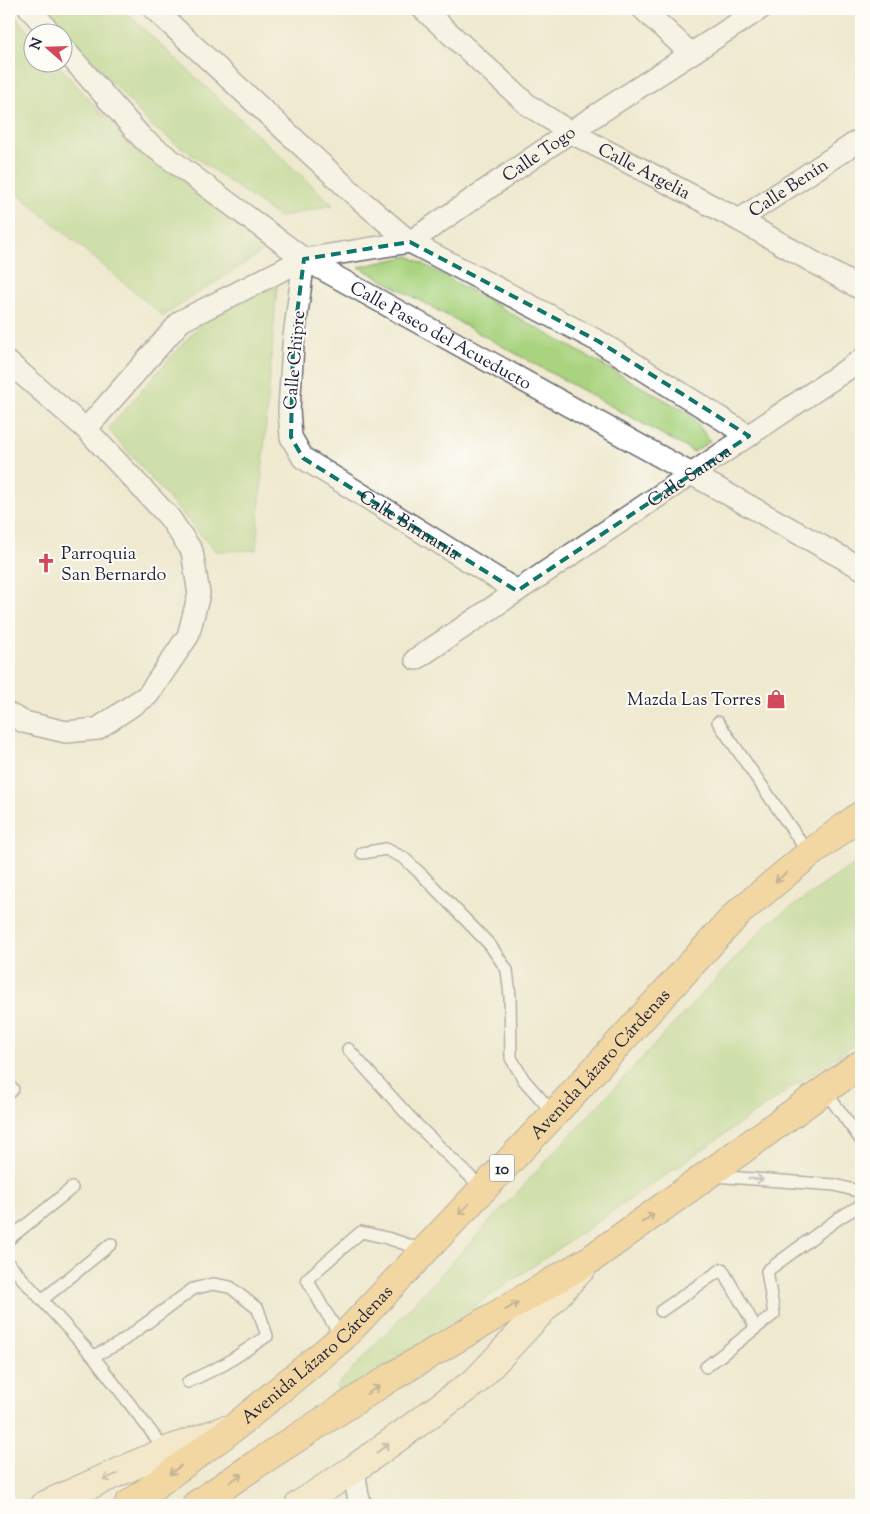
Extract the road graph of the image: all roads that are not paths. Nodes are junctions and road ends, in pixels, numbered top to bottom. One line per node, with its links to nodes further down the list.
1 (30, 9): 6 (street)
2 (154, 9): 12 (street)
3 (423, 9): 9 (street, Calle Argelia)
4 (644, 9): 7 (street)
5 (760, 9): 7 (street, Calle Togo)
6 (41, 22)
7 (690, 54): 9 (street, Calle Togo)
8 (72, 58): 13 (street, Calle Paseo del Acueducto)
9 (570, 132): 11 (street, Calle Argelia); 12 (street, Calle Togo)
10 (861, 139): 11 (street, Calle Benín)
11 (739, 220): 14 (street, Calle Argelia)
12 (410, 242): 13 (street, Calle Togo); 18 (street)
13 (304, 259): 17 (street, Calle Togo); 19 (street, Calle Chipre); 20 (street, Calle Paseo del Acueducto)
14 (861, 289)
15 (861, 360): 18 (street, Calle Samoa)
16 (9, 363): 17 (street)
17 (86, 429): 24 (street)
18 (749, 436): 20 (street, Calle Samoa)
19 (303, 458): 22 (street, Calle Birmania)
20 (692, 474): 21 (street, Calle Paseo del Acueducto); 22 (street, Calle Samoa)
21 (861, 568)
22 (517, 591): 23 (street, Calle Samoa)
23 (416, 659)
24 (17, 718)
25 (718, 722): 28 (lane)
26 (861, 815): 28 (highway, Avenida Lázaro Cárdenas / 10)
27 (362, 853): 32 (lane)
28 (809, 854): 32 (highway, Avenida Lázaro Cárdenas / 10, one-way to 32)
29 (348, 1049): 36 (lane)
30 (859, 1070): 31 (highway)
31 (825, 1091): 33 (lane); 34 (highway)
32 (554, 1114): 36 (highway, Avenida Lázaro Cárdenas / 10)
33 (861, 1140)
34 (708, 1176): 37 (lane, one-way to 37); 42 (highway, one-way to 34)
35 (72, 1188): 39 (lane)
36 (483, 1188): 41 (highway, Avenida Lázaro Cárdenas / 10, one-way to 41)
37 (861, 1192)
38 (861, 1205): 46 (lane)
39 (9, 1239)
40 (111, 1244): 44 (lane)
41 (425, 1250): 47 (highway, Avenida Lázaro Cárdenas / 10); 47 (lane)
42 (591, 1259): 53 (street, one-way to 42); 56 (highway, one-way to 42)
43 (9, 1264): 44 (lane)
44 (42, 1300): 48 (lane)
45 (661, 1311): 46 (lane)
46 (756, 1328): 49 (lane)
47 (342, 1338): 51 (highway, Avenida Lázaro Cárdenas / 10)
48 (93, 1356): 50 (lane); 52 (lane)
49 (706, 1367)
50 (188, 1382)
51 (236, 1426): 52 (street, Avenida Lázaro Cárdenas); 55 (highway, Avenida Lázaro Cárdenas / 10, one-way to 55)
52 (166, 1451): 54 (street, Avenida Lázaro Cárdenas, one-way to 54)
53 (354, 1469): 57 (street); 58 (street)
54 (45, 1505)
55 (128, 1505)
56 (196, 1505)
57 (299, 1505)
58 (361, 1505)

